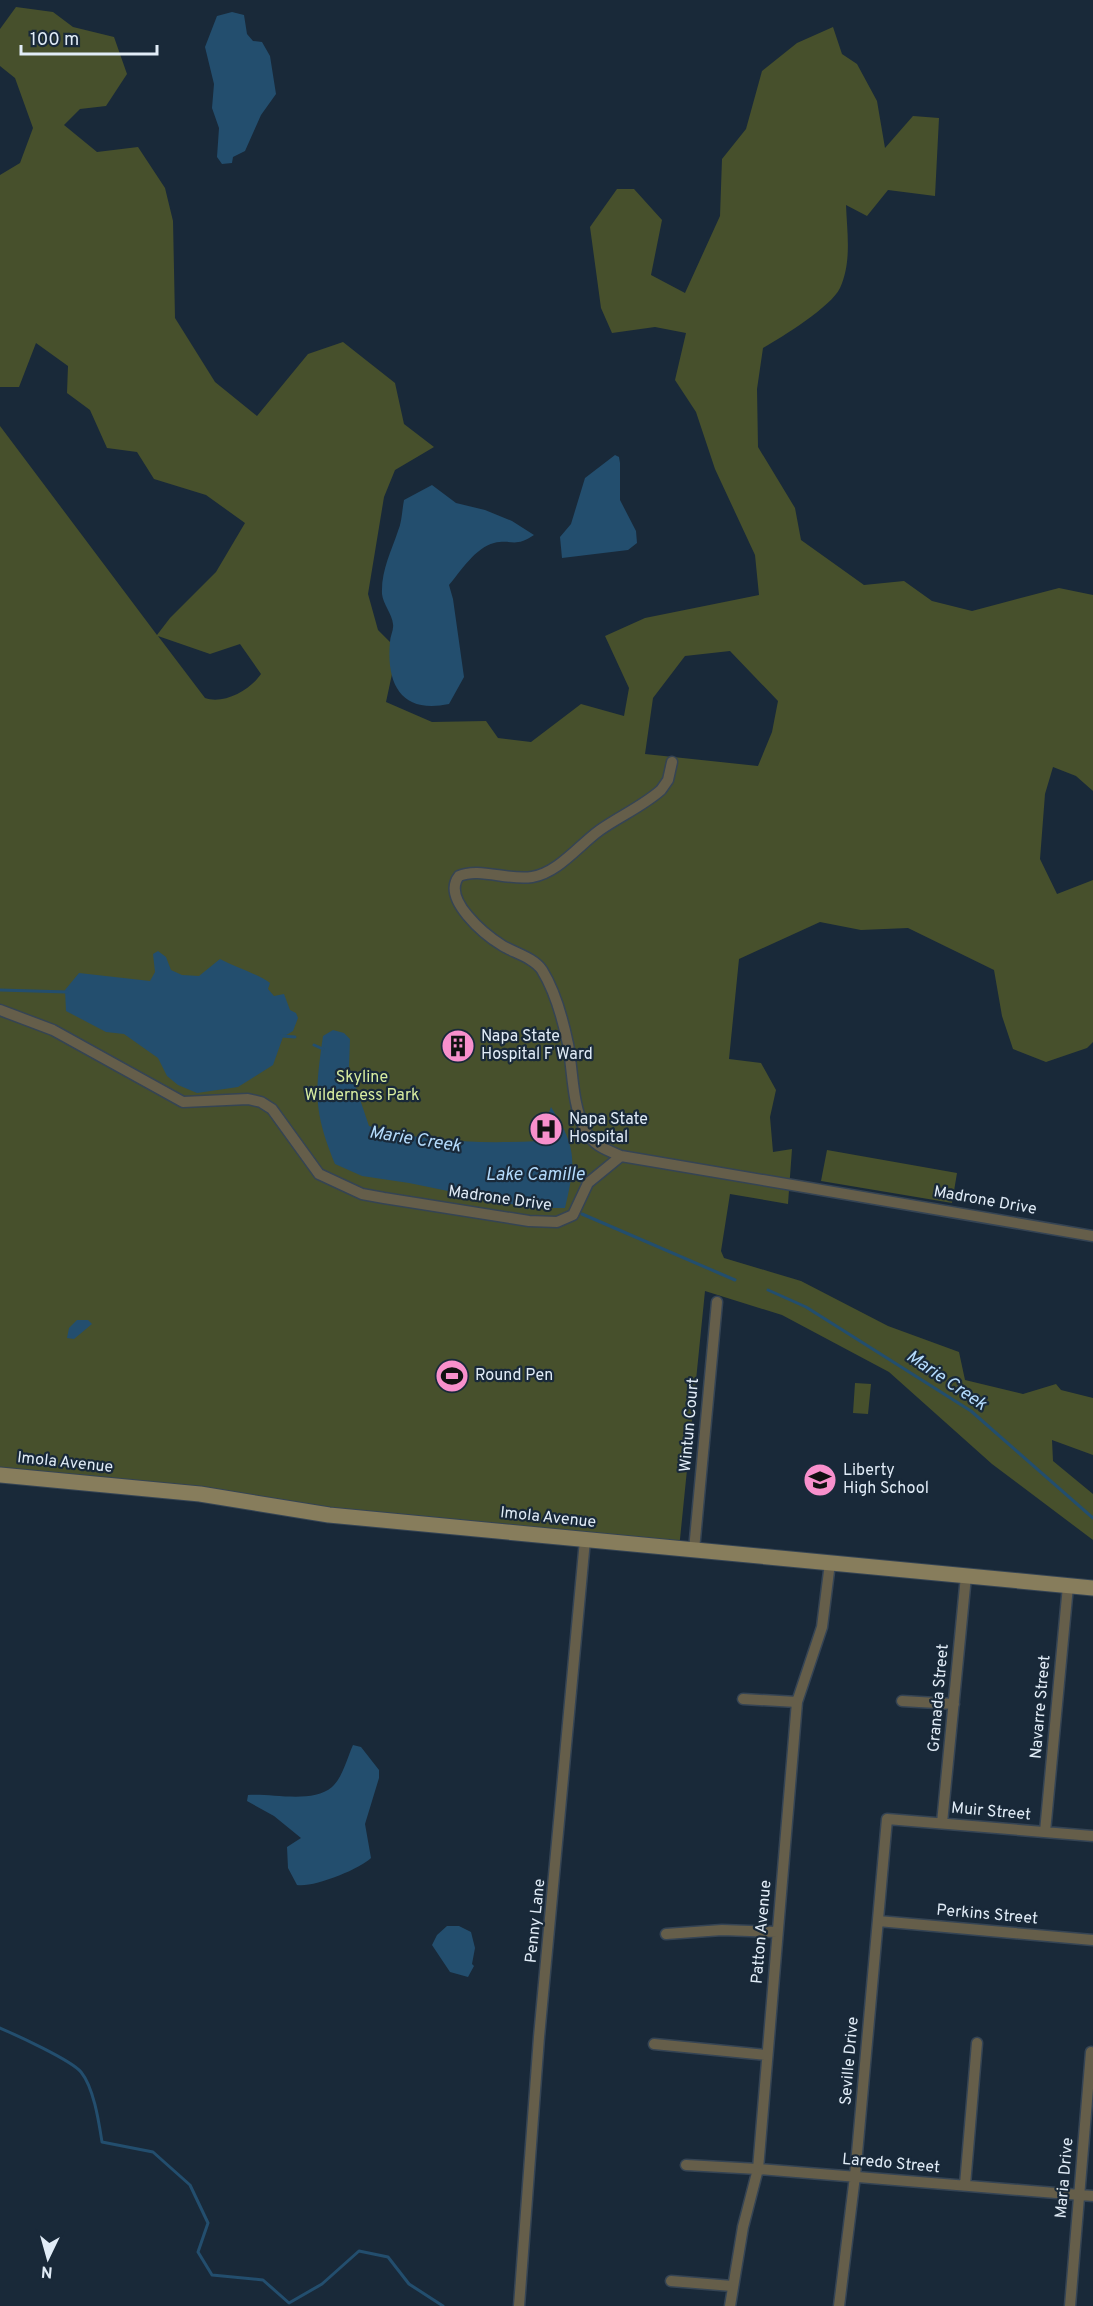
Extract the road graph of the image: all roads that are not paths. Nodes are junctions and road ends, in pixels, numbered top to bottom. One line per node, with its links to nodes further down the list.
1 (672, 762): 3 (street)
2 (0, 1010): 3 (street, Madrone Drive)
3 (621, 1156): 4 (street, Madrone Drive)
4 (1093, 1236)
5 (717, 1302): 8 (street, Wintun Court)
6 (0, 1475): 7 (street, Imola Avenue)
7 (585, 1540): 8 (street, Imola Avenue); 37 (street, Penny Lane)
8 (694, 1550): 9 (street, Imola Avenue)
9 (830, 1563): 10 (street, Imola Avenue); 15 (street, Patton Avenue)
10 (966, 1576): 11 (street, Imola Avenue); 16 (street, Granada Street)
11 (1068, 1586): 12 (street, Imola Avenue); 19 (street, Navarre Street)
12 (1093, 1588)
13 (743, 1698): 15 (street)
14 (902, 1701): 16 (street)
15 (797, 1702): 22 (street, Patton Avenue)
16 (954, 1704): 18 (street, Granada Street)
17 (887, 1819): 18 (street, Muir Street); 21 (street, Seville Drive)
18 (942, 1823): 19 (street, Muir Street)
19 (1046, 1832): 20 (street, Muir Street)
20 (1093, 1836)
21 (878, 1921): 24 (street, Perkins Street); 31 (street, Seville Drive)
22 (777, 1932): 23 (street); 28 (street, Patton Avenue)
23 (666, 1934)
24 (1093, 1940)
25 (977, 2043): 32 (street)
26 (654, 2044): 28 (street)
27 (1091, 2052): 33 (street, Maria Drive)
28 (766, 2055): 30 (street, Patton Avenue)
29 (686, 2165): 30 (street, Laredo Street)
30 (758, 2169): 31 (street, Laredo Street); 36 (street, Patton Avenue)
31 (855, 2176): 32 (street, Laredo Street); 39 (street, Seville Drive)
32 (965, 2185): 33 (street, Laredo Street)
33 (1078, 2195): 34 (street, Laredo Street); 40 (street, Maria Drive)
34 (1093, 2196)
35 (671, 2282): 36 (street)
36 (732, 2286): 38 (street, Patton Avenue)
37 (519, 2306)
38 (730, 2306)
39 (838, 2306)
40 (1070, 2306)

